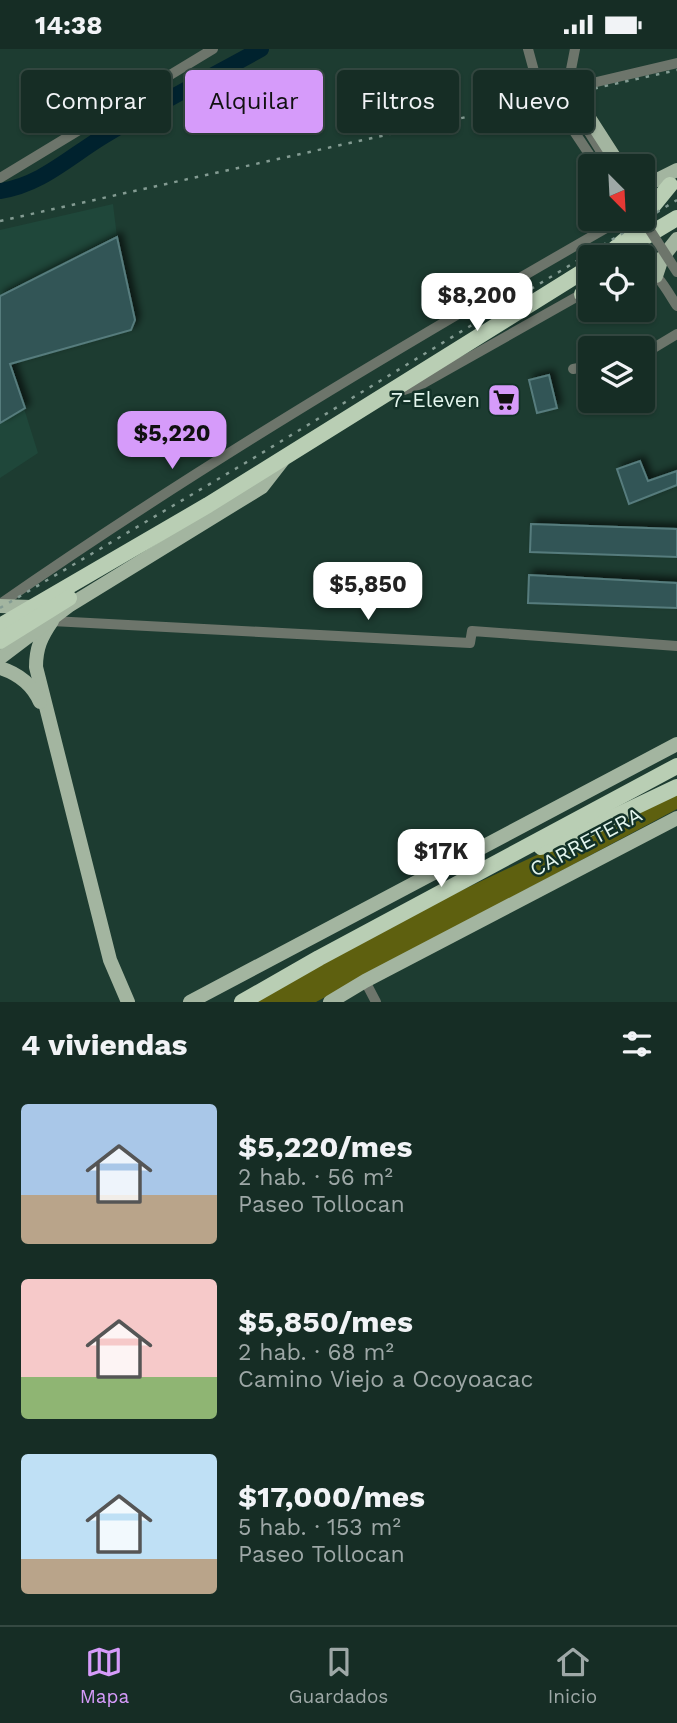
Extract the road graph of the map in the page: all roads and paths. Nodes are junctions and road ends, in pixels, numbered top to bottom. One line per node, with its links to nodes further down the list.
1 (523, 49): 5 (street)
2 (528, 49): 5 (street)
3 (575, 49): 8 (street)
4 (210, 50): 17 (street)
5 (531, 63): 7 (street)
6 (677, 63): 9 (street)
7 (535, 70)
8 (572, 70)
9 (594, 84)
10 (594, 127): 15 (main road)
11 (575, 133): 13 (street)
12 (592, 133): 14 (street)
13 (589, 154)
14 (604, 154)
15 (612, 154)
16 (677, 170): 18 (main road)
17 (0, 178)
18 (655, 180)
19 (673, 183): 20 (highway); 26 (highway)
20 (655, 193)
21 (677, 218): 25 (highway)
22 (595, 231): 40 (street)
23 (650, 231): 29 (street, bridge)
24 (677, 239): 28 (main road)
25 (633, 244)
26 (620, 245)
27 (677, 264): 28 (street)
28 (657, 272): 32 (street)
29 (677, 272)
30 (578, 275): 37 (highway)
31 (578, 295): 37 (street)
32 (677, 306)
33 (677, 334): 34 (street)
34 (655, 347)
35 (578, 368): 36 (street)
36 (573, 369)
37 (383, 397): 38 (highway)
38 (289, 454): 39 (highway); 42 (main road)
39 (168, 528): 41 (highway); 44 (highway)
40 (0, 605): 41 (main road)
41 (32, 607): 43 (highway)
42 (52, 621): 45 (street); 46 (main road); 48 (main road)
43 (0, 626)
44 (0, 641)
45 (677, 646)
46 (0, 658)
47 (0, 668): 48 (main road)
48 (47, 716): 56 (main road)
49 (677, 744): 57 (main road)
50 (677, 766): 53 (highway)
51 (677, 787): 53 (highway)
52 (677, 818): 55 (main road, CARRETERA)
53 (502, 860): 54 (highway)
54 (319, 958): 58 (highway); 59 (highway)
55 (365, 981): 60 (main road, CARRETERA); 61 (street)
56 (128, 1002)
57 (190, 1002)
58 (242, 1002)
59 (261, 1002)
60 (330, 1002)
61 (376, 1002)

